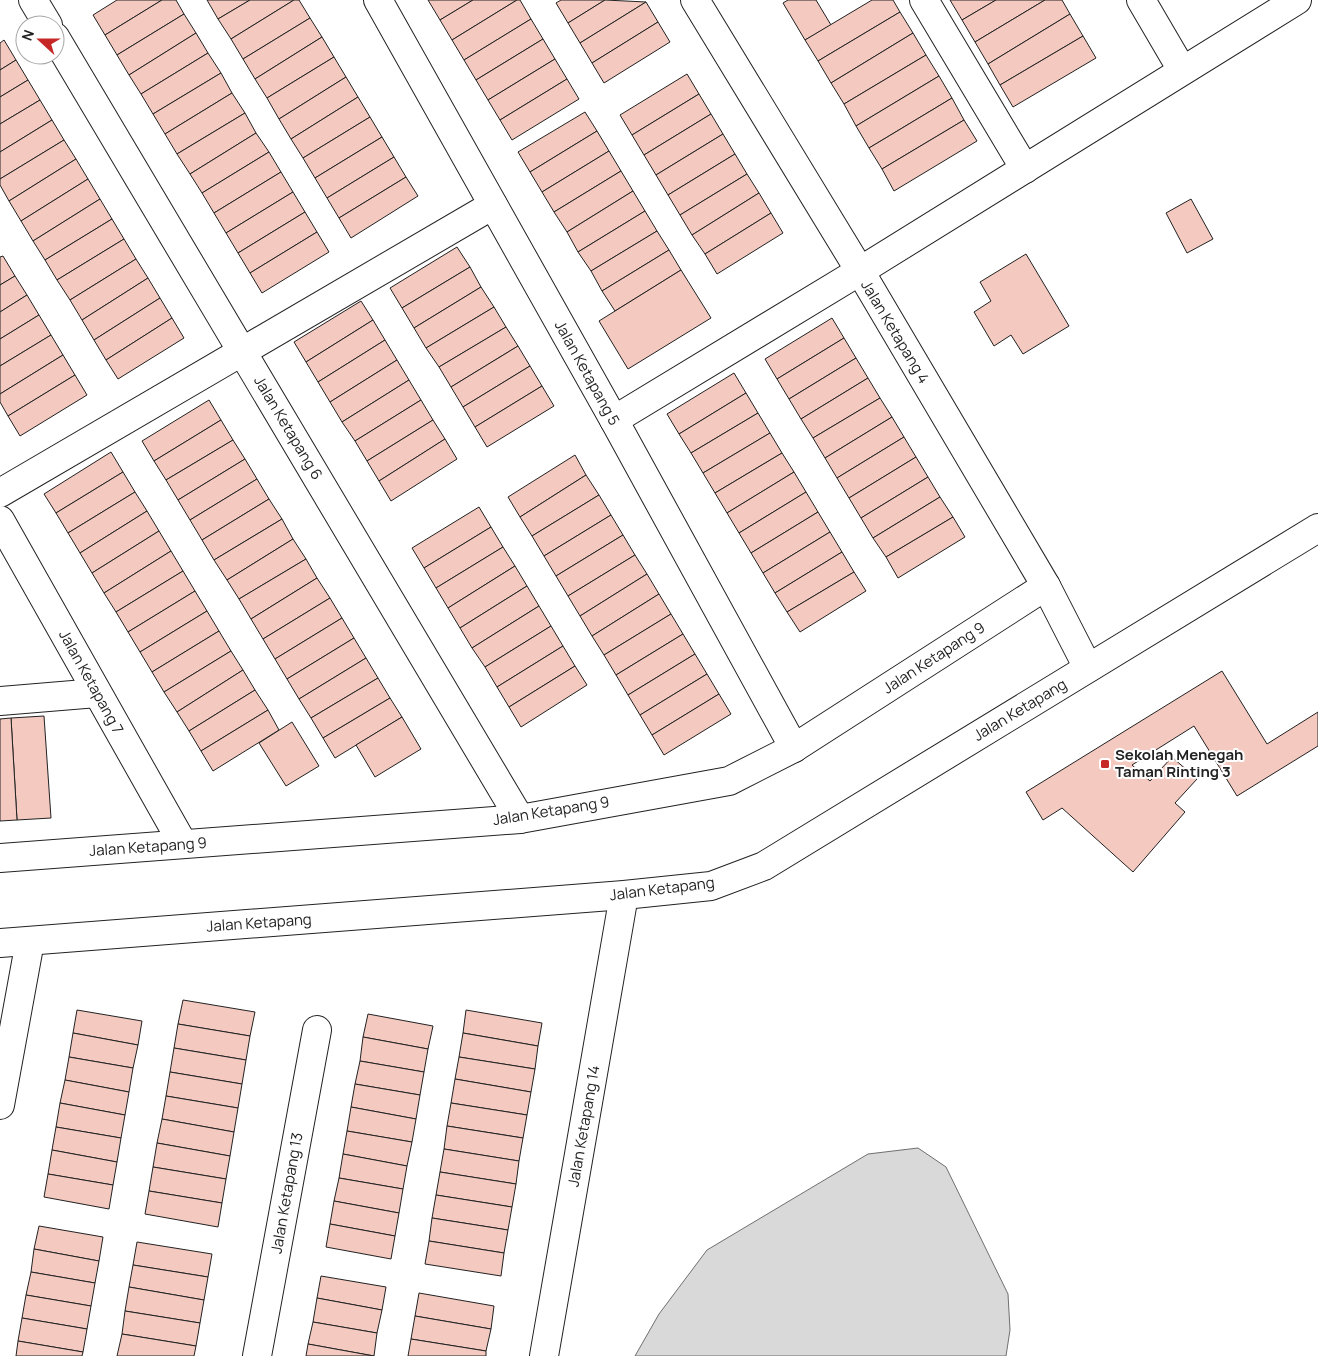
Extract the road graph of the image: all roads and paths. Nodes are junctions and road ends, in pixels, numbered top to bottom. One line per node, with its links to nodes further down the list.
1 (33, 0): 7 (street)
2 (378, 0): 11 (street, Jalan Ketapang 5)
3 (695, 0): 12 (street, Jalan Ketapang 4)
4 (924, 0): 10 (street)
5 (1141, 0): 9 (street)
6 (1297, 0): 9 (street)
7 (42, 15)
8 (65, 54): 13 (street, Jalan Ketapang 6)
9 (1182, 70): 10 (street)
10 (1025, 169): 12 (street)
11 (493, 205): 13 (street); 14 (street, Jalan Ketapang 5)
12 (860, 271): 14 (street); 18 (street, Jalan Ketapang 4)
13 (242, 351): 15 (street); 23 (street, Jalan Ketapang 6)
14 (614, 420): 22 (street, Jalan Ketapang 5)
15 (0, 493)
16 (2, 528): 20 (street, Jalan Ketapang 7)
17 (1318, 528): 19 (street, Jalan Ketapang)
18 (1046, 586): 19 (street, Jalan Ketapang 4); 22 (street, Jalan Ketapang 9)
19 (1088, 668): 26 (street, Jalan Ketapang)
20 (97, 692): 21 (street); 24 (street, Jalan Ketapang 7)
21 (0, 701)
22 (794, 748): 23 (street, Jalan Ketapang 9)
23 (520, 819): 24 (street, Jalan Ketapang 9)
24 (183, 844): 25 (street, Jalan Ketapang 9)
25 (0, 858)
26 (624, 895): 27 (street, Jalan Ketapang); 32 (street, Jalan Ketapang 14)
27 (30, 941): 28 (street, Jalan Ketapang); 30 (street)
28 (0, 944)
29 (317, 1030): 31 (street, Jalan Ketapang 13)
30 (0, 1105)
31 (257, 1356)
32 (544, 1356)

